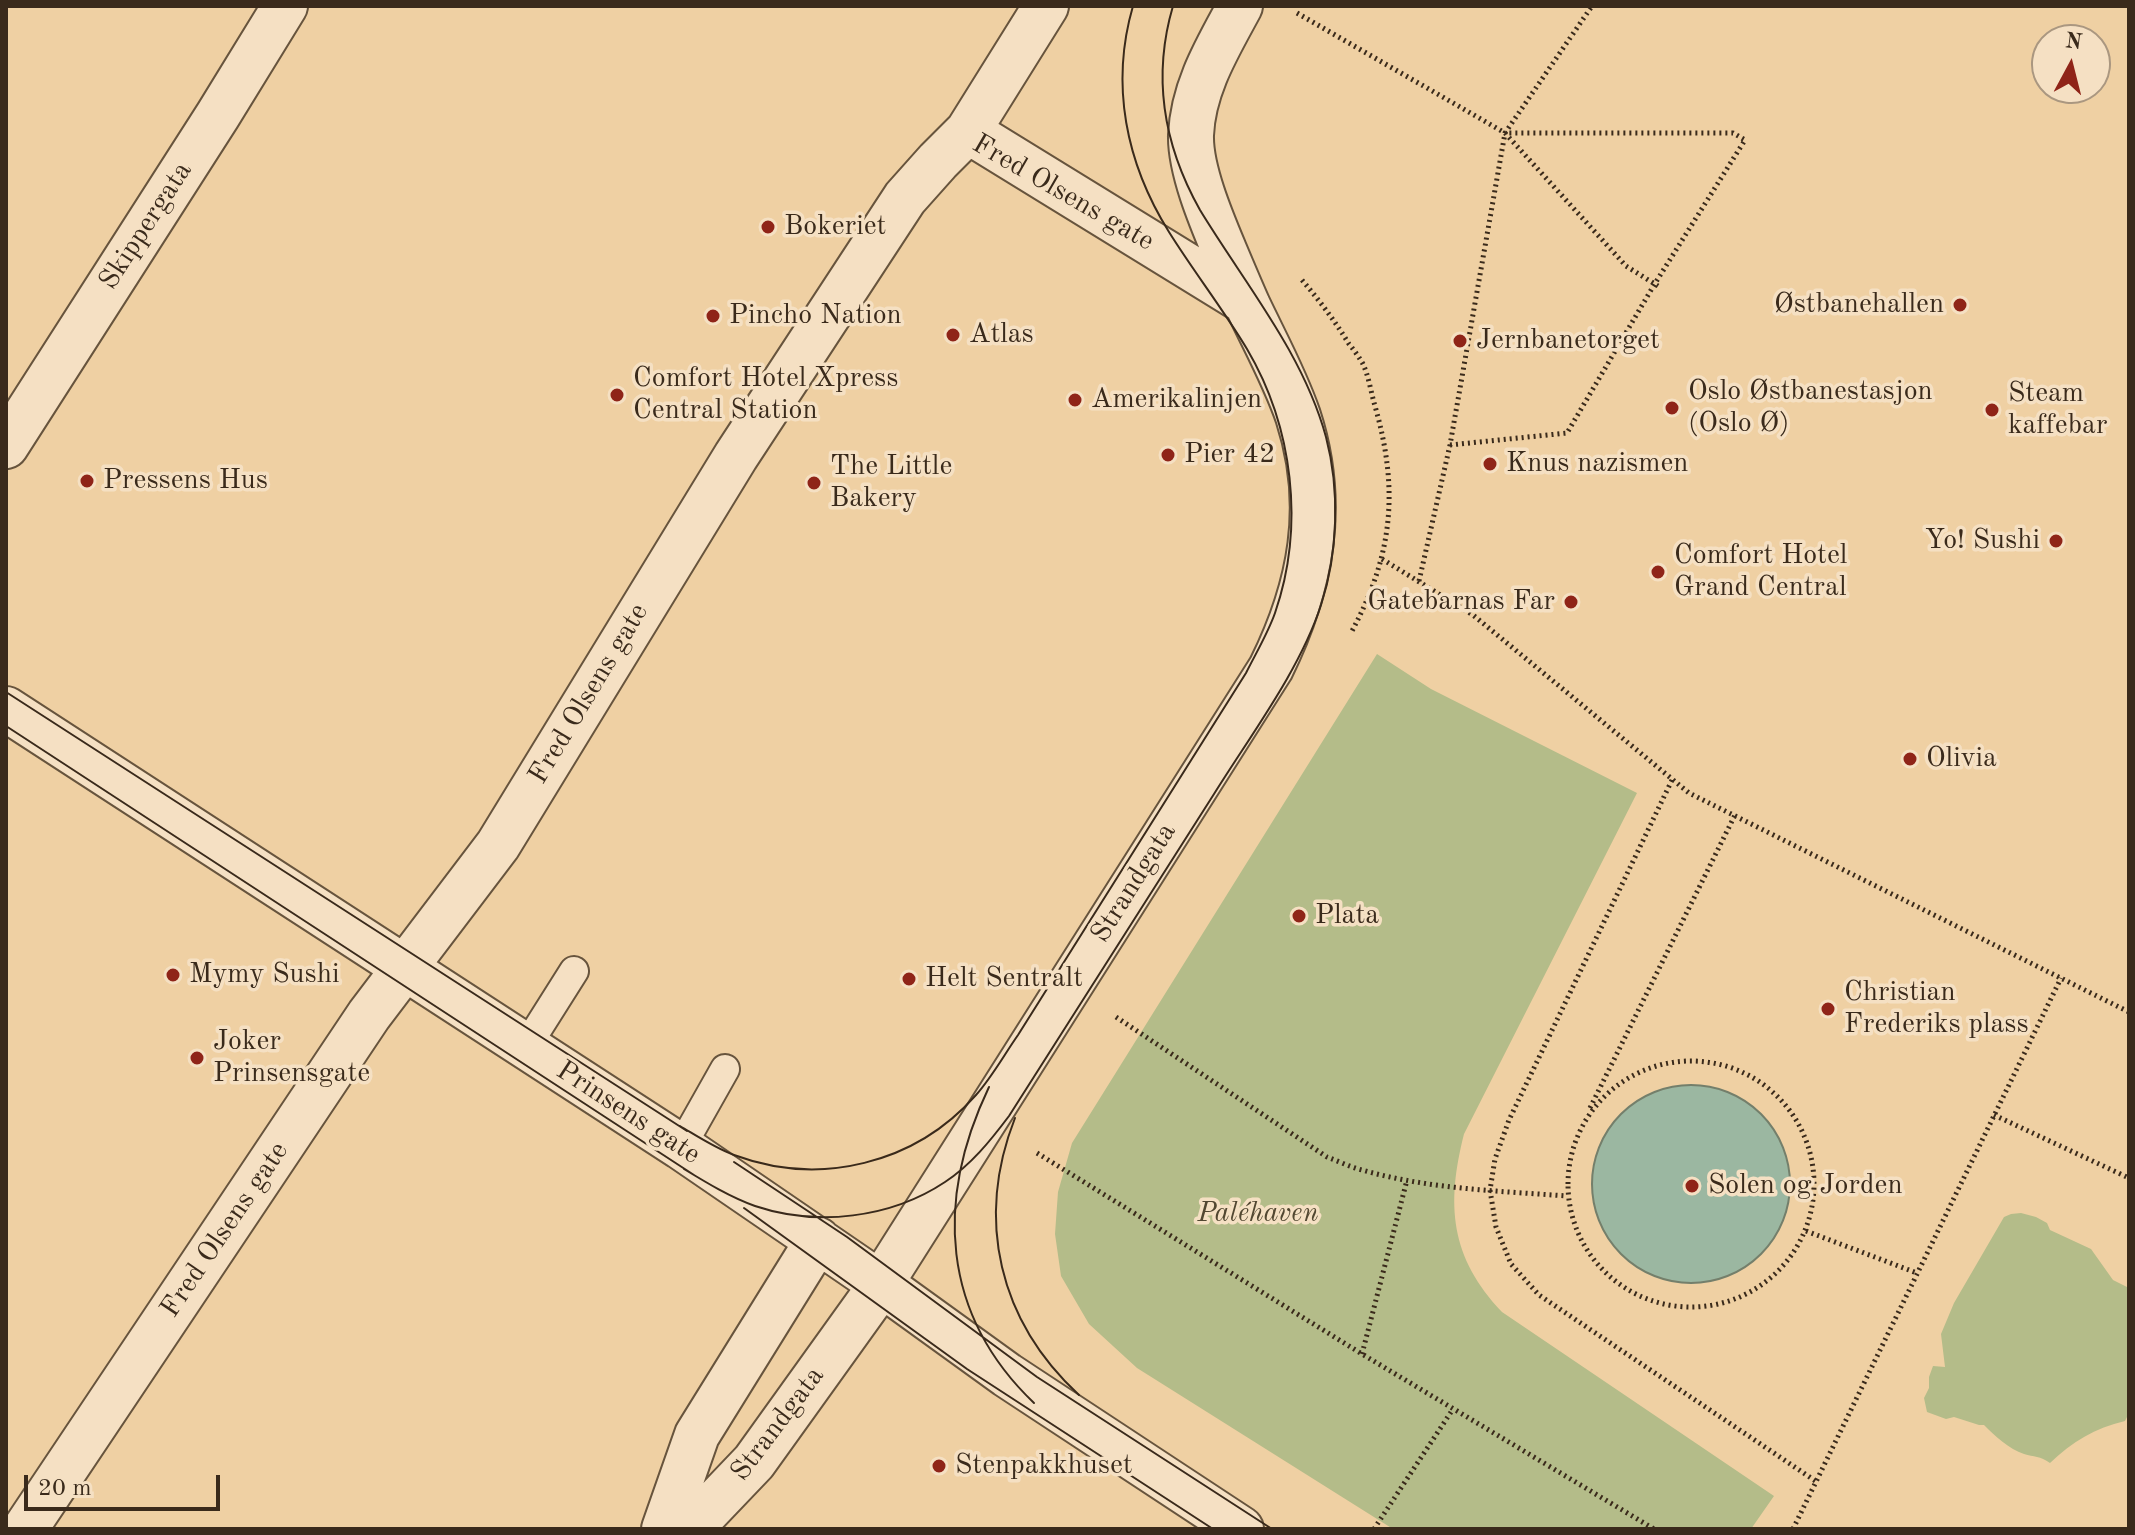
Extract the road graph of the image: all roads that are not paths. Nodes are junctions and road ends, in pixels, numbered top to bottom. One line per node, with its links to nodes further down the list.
1 (285, 6): 6 (street, Skippergata)
2 (1046, 6): 4 (street)
3 (1240, 6): 5 (street)
4 (968, 131): 5 (street, Fred Olsens gate); 8 (street, Fred Olsens gate)
5 (1246, 302): 14 (street, Strandgata)
6 (6, 446)
7 (6, 709): 8 (street, Prinsens gate)
8 (406, 967): 10 (street, Prinsens gate); 15 (street, Fred Olsens gate)
9 (574, 971): 10 (lane)
10 (526, 1047): 12 (street, Prinsens gate)
11 (725, 1069): 12 (lane)
12 (681, 1147): 13 (street, Prinsens gate)
13 (818, 1240): 14 (street, Prinsens gate); 16 (street, Strandgata)
14 (881, 1284): 17 (street, Strandgata); 18 (street, Prinsens gate)
15 (25, 1529)
16 (664, 1529)
17 (690, 1529)
18 (1241, 1529)

